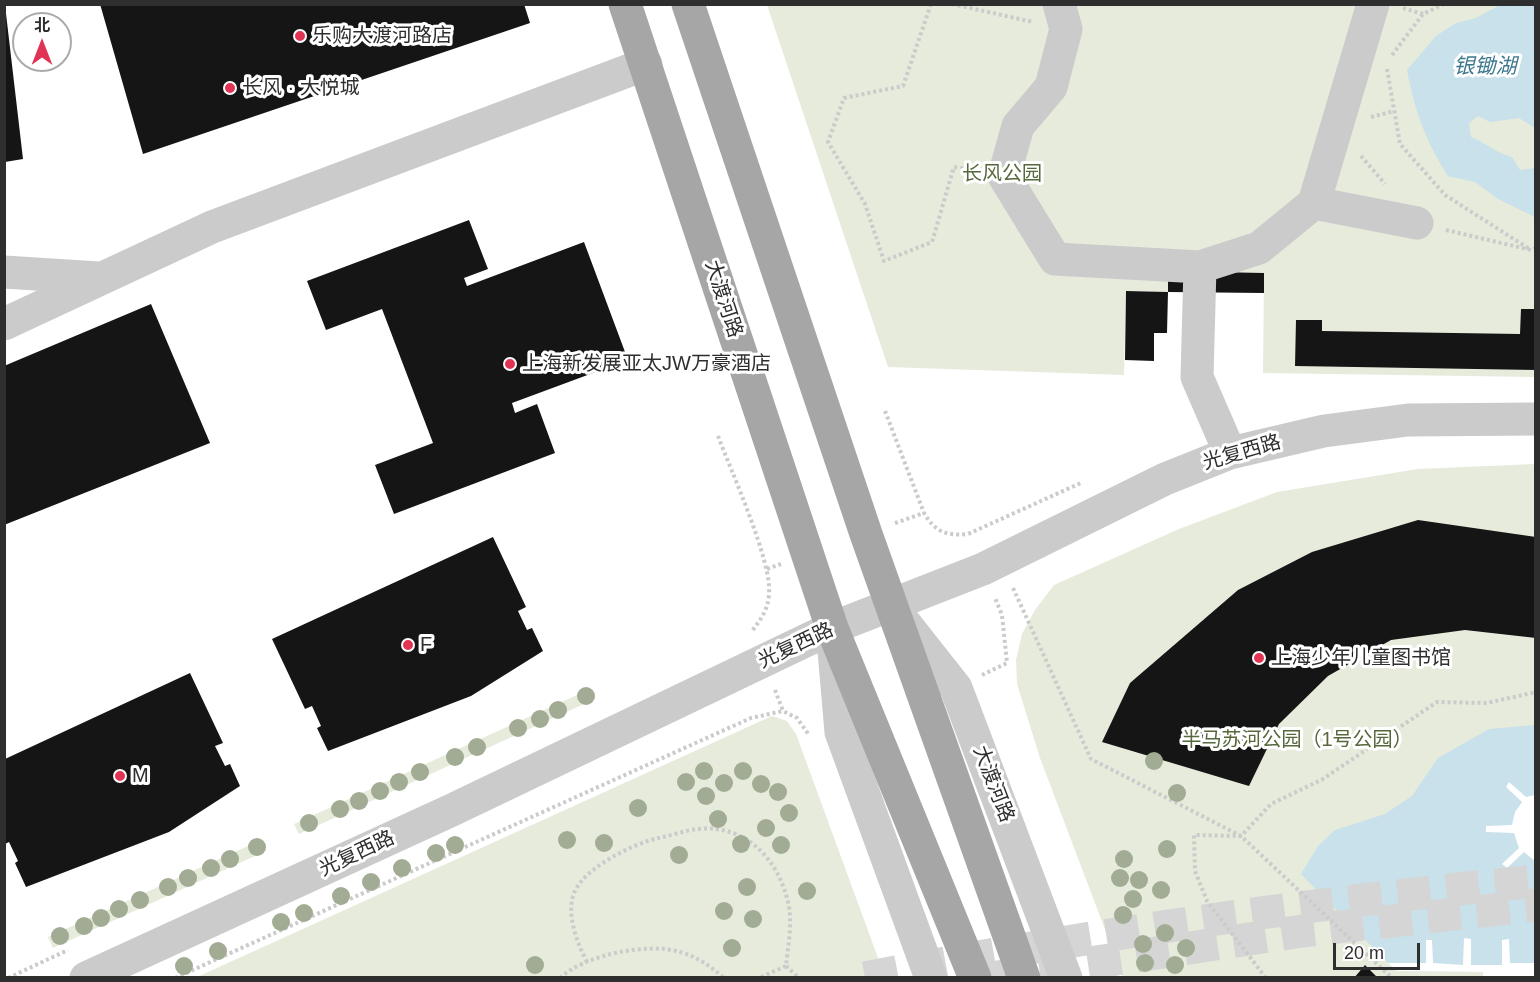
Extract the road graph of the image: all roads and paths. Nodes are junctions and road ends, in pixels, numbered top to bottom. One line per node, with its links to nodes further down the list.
1 (625, 4): 10 (main road, 大渡河路)
2 (688, 4): 25 (main road, 大渡河路)
3 (931, 4): 11 (path)
4 (952, 4): 9 (path)
5 (1373, 4): 12 (street)
6 (1392, 4): 8 (path)
7 (1444, 4): 8 (path)
8 (1423, 14): 14 (path)
9 (1063, 17): 11 (street)
10 (646, 64): 17 (street); 26 (main road, 大渡河路)
11 (1004, 176): 15 (street)
12 (1314, 203): 13 (street); 15 (street)
13 (1417, 223)
14 (1531, 250)
15 (1200, 267): 22 (street)
16 (4, 272): 17 (street)
17 (102, 279): 18 (street)
18 (4, 324)
19 (885, 411): 23 (path)
20 (1536, 419): 22 (street, 光复西路)
21 (718, 436): 27 (path)
22 (1230, 453): 24 (street, 光复西路)
23 (1087, 480)
24 (1000, 560): 25 (street, 光复西路); 30 (path)
25 (891, 606): 26 (street, 光复西路); 43 (main road, 大渡河路); 44 (street, 大渡河路)
26 (832, 628): 35 (street, 光复西路); 41 (street, 大渡河路); 42 (main road, 大渡河路)
27 (750, 633)
28 (1536, 692): 30 (path)
29 (783, 711): 36 (path)
30 (1241, 836): 45 (path); 46 (path)
31 (73, 948): 34 (path)
32 (587, 962): 33 (path); 37 (path); 38 (path)
33 (786, 966): 39 (path); 40 (path)
34 (8, 978)
35 (86, 978)
36 (175, 978)
37 (560, 978)
38 (724, 978)
39 (759, 978)
40 (799, 978)
41 (931, 978)
42 (975, 978)
43 (1024, 978)
44 (1066, 978)
45 (1266, 978)
46 (1392, 978)

